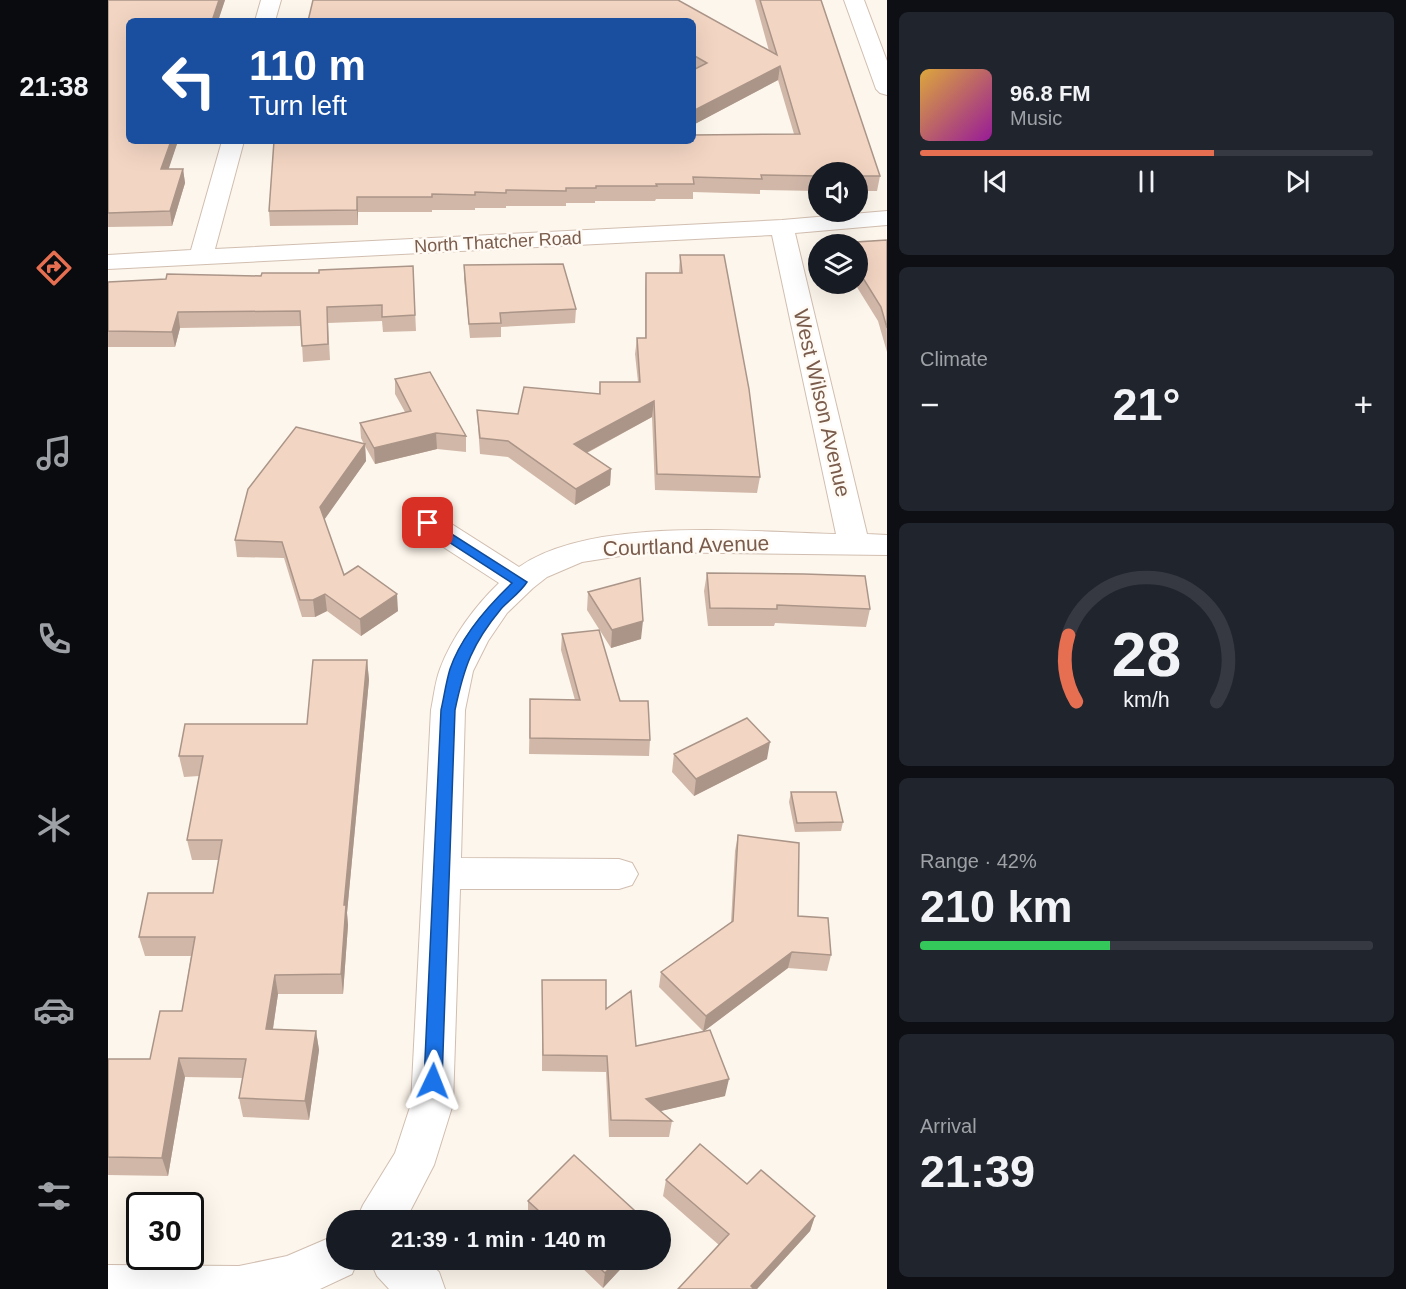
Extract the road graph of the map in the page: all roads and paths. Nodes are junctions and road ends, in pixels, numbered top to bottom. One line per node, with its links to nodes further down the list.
1 (271, 0): 3 (street)
2 (854, 0): 4 (street)
3 (266, 18)
4 (887, 89)
5 (232, 144): 8 (street)
6 (887, 218): 7 (street, North Thatcher Road)
7 (782, 226): 8 (street, North Thatcher Road); 11 (street, West Wilson Avenue)
8 (201, 257): 9 (street, North Thatcher Road)
9 (108, 262)
10 (428, 523): 13 (street)
11 (854, 544): 12 (street, Courtland Avenue); 13 (street, Courtland Avenue)
12 (887, 545)
13 (520, 582): 14 (street, Courtland Avenue)
14 (441, 873): 15 (street); 16 (street, Courtland Avenue)
15 (618, 874)
16 (387, 1210)
17 (326, 1262): 20 (street)
18 (403, 1270): 21 (street)
19 (108, 1288): 20 (street)
20 (239, 1289)
21 (422, 1289)

